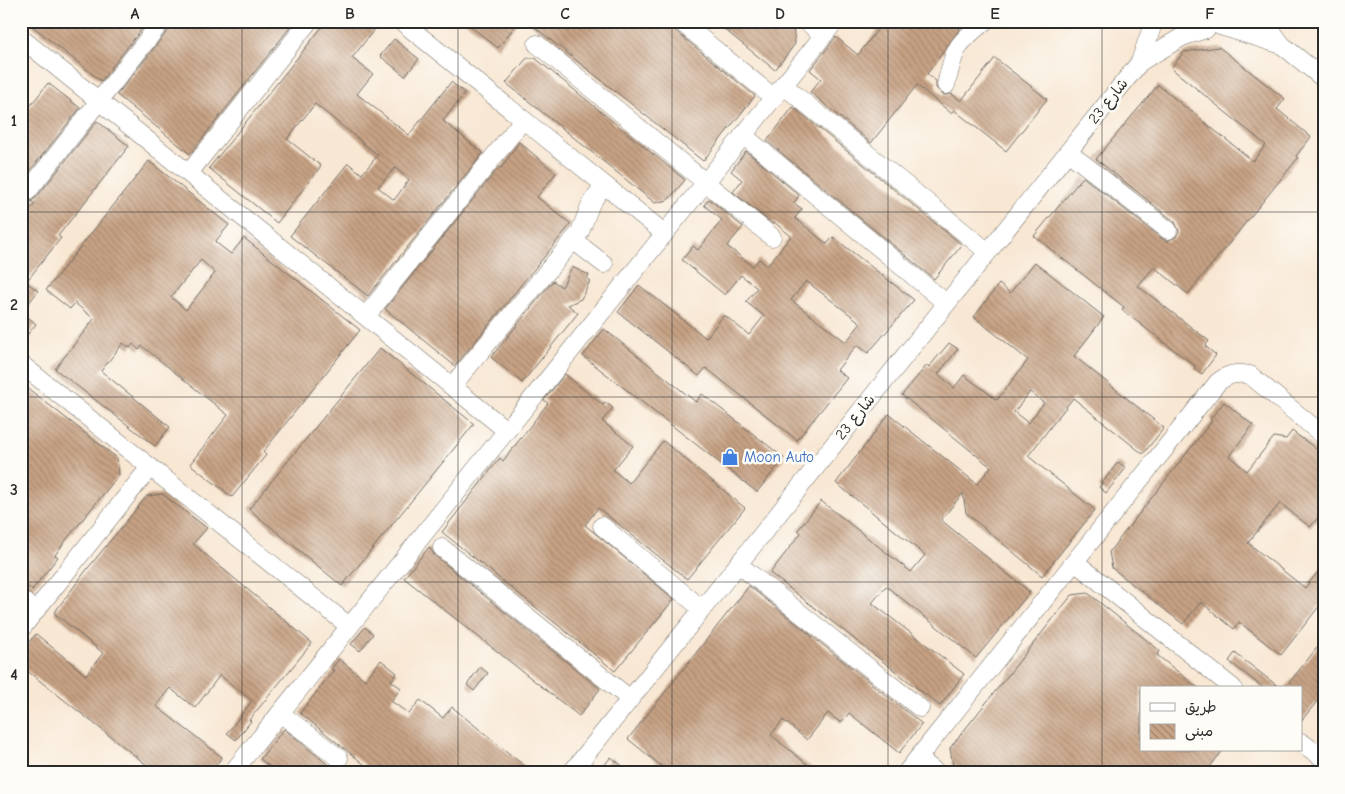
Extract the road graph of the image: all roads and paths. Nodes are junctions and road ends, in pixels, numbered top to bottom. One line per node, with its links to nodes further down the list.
1 (162, 21): 20 (street)
2 (310, 21): 24 (street)
3 (401, 21): 21 (street)
4 (680, 21): 19 (street)
5 (806, 21): 12 (street)
6 (834, 21): 12 (street)
7 (1154, 21): 16 (street, شارع 23)
8 (1181, 21): 11 (street)
9 (1264, 21): 15 (street)
10 (973, 24): 18 (street)
11 (1218, 25): 15 (street); 16 (street, شارع 23)
12 (823, 36): 19 (street)
13 (21, 38): 20 (street)
14 (537, 44): 25 (street)
15 (1282, 46): 17 (street)
16 (1140, 62): 23 (street, شارع 23)
17 (1324, 79)
18 (946, 85)
19 (778, 91): 22 (street); 32 (street)
20 (99, 101): 24 (street); 27 (street)
21 (523, 120): 26 (street); 35 (street)
22 (743, 135): 25 (street); 34 (street)
23 (1068, 152): 28 (street); 32 (street, شارع 23)
24 (189, 173): 35 (street)
25 (705, 182): 29 (street); 30 (street)
26 (604, 186): 29 (street); 31 (street)
27 (28, 191)
28 (1168, 230)
29 (664, 233): 38 (street)
30 (772, 237)
31 (573, 240): 33 (street); 37 (street)
32 (988, 252): 34 (street, شارع 23)
33 (604, 264)
34 (946, 304): 44 (street, شارع 23)
35 (366, 316): 37 (street)
36 (21, 364): 40 (street)
37 (452, 386): 38 (street)
38 (506, 430): 48 (street)
39 (1324, 436): 43 (street)
40 (150, 467): 47 (street); 48 (street)
41 (602, 526): 46 (street)
42 (442, 548): 51 (street)
43 (1075, 562): 50 (street); 56 (street)
44 (738, 564): 46 (street, شارع 23); 52 (street)
45 (21, 599): 47 (street)
46 (702, 609): 51 (street, شارع 23)
47 (36, 611): 49 (street)
48 (349, 626): 53 (street)
49 (21, 629)
50 (1230, 686)
51 (630, 699): 59 (street, شارع 23)
52 (920, 708)
53 (280, 713): 55 (street); 58 (street)
54 (1302, 743): 57 (street)
55 (339, 758)
56 (918, 758): 60 (street); 61 (street)
57 (1324, 760)
58 (232, 773)
59 (571, 773)
60 (906, 773)
61 (937, 773)

